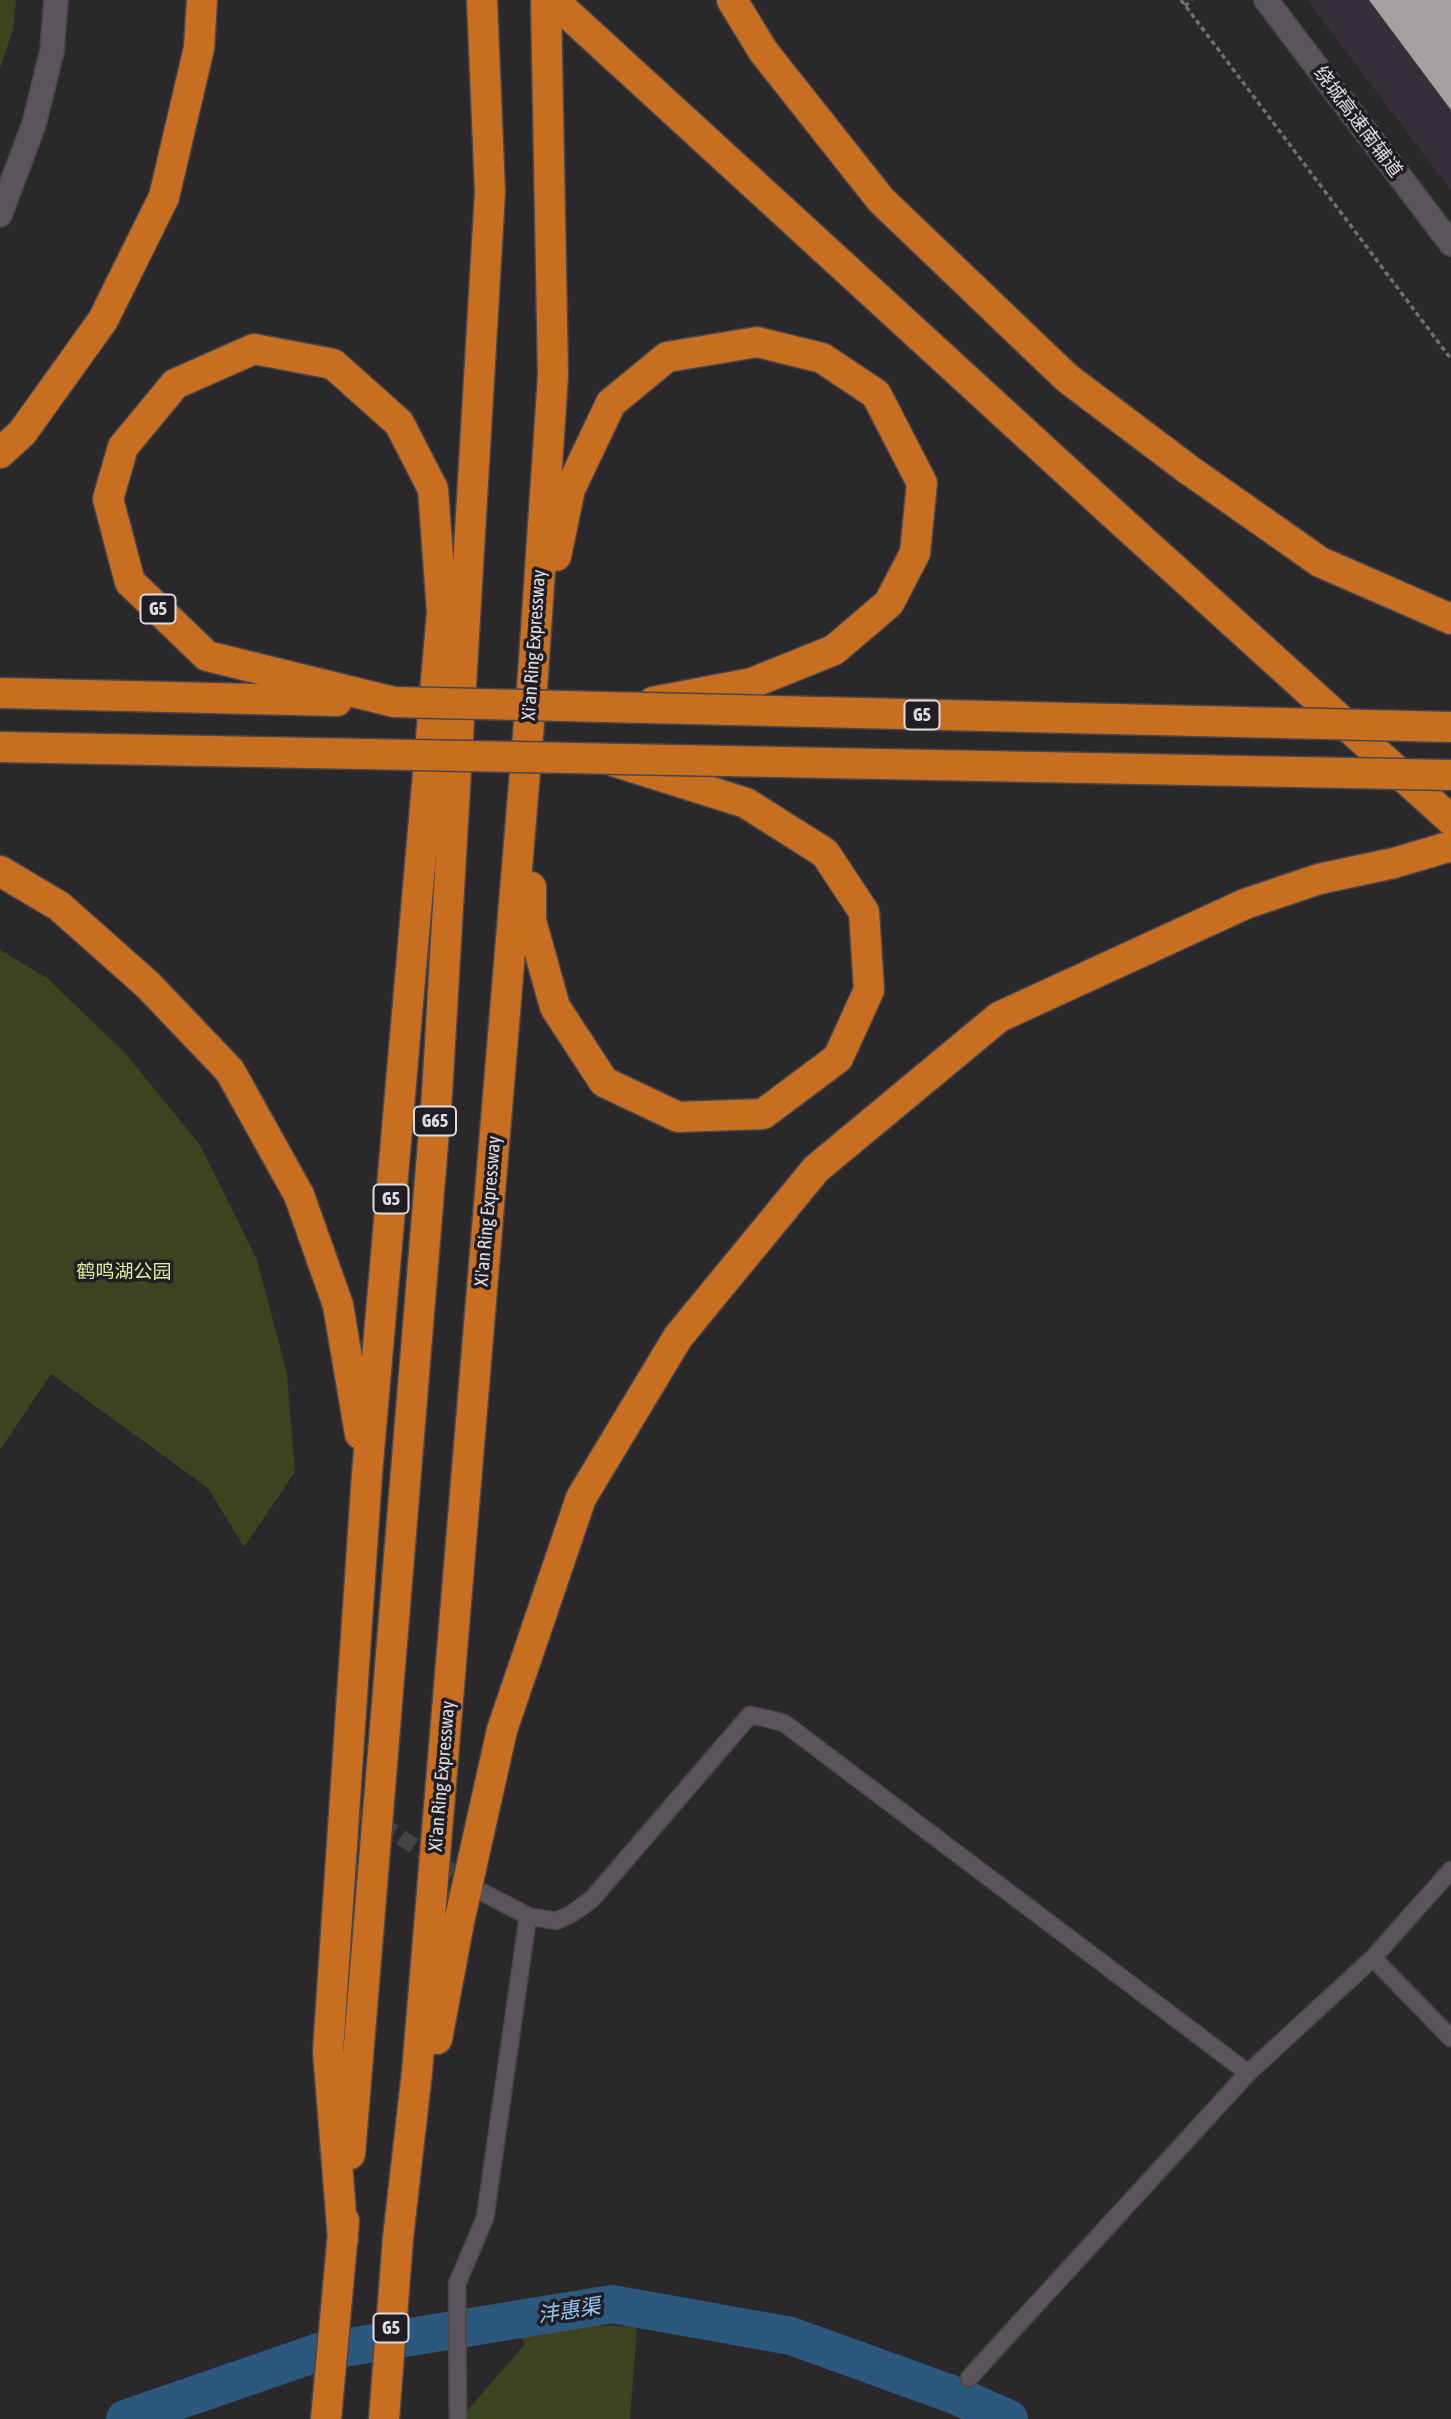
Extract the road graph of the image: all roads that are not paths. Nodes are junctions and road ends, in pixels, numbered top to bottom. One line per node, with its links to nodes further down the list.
1 (56, 0): 8 (street)
2 (202, 0): 10 (highway)
3 (482, 0): 31 (highway, G65)
4 (546, 0): 12 (highway, Xi'an Ring Expressway)
5 (553, 0): 20 (highway)
6 (732, 0): 11 (highway)
7 (1266, 0): 9 (street, 绕城高速南辅道)
8 (0, 215)
9 (1451, 244)
10 (0, 453)
11 (1451, 619)
12 (533, 675): 15 (highway, bridge); 18 (highway, bridge); 30 (highway, Xi'an Ring Expressway)
13 (0, 693): 14 (highway)
14 (394, 702): 15 (highway, G5, bridge); 23 (highway, G5)
15 (622, 708): 16 (highway, G5, bridge)
16 (1451, 727)
17 (0, 747): 18 (highway, bridge)
18 (606, 759): 19 (highway, bridge)
19 (1451, 775)
20 (1451, 820)
21 (1451, 846): 30 (highway, G5)
22 (0, 871): 23 (highway)
23 (367, 1474): 31 (highway, G5)
24 (1451, 1870): 27 (street)
25 (484, 1893): 26 (street)
26 (528, 1916): 29 (street); 35 (street)
27 (1373, 1958): 28 (street); 29 (street)
28 (1451, 2038)
29 (1248, 2073): 32 (street)
30 (398, 2238): 34 (highway, Xi'an Ring Expressway / G5)
31 (343, 2239): 33 (highway, G5)
32 (969, 2378)
33 (327, 2414)
34 (384, 2418)
35 (458, 2419)

